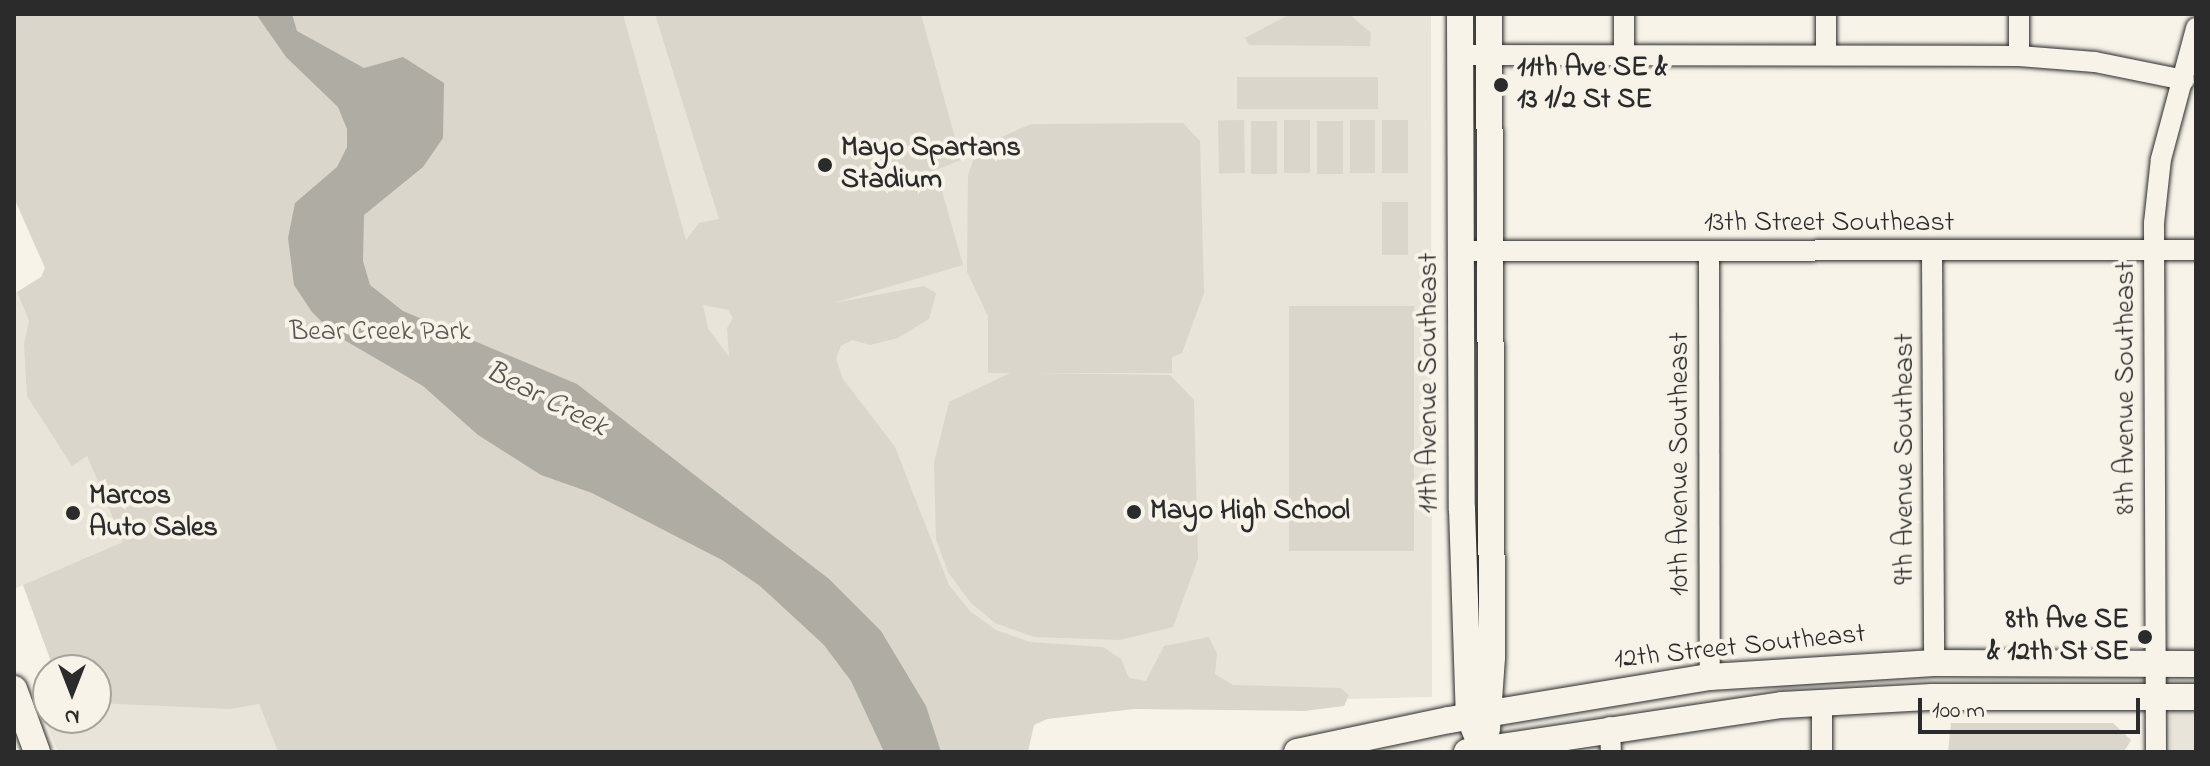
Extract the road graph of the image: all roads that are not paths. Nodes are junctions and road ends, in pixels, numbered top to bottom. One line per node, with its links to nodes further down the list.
1 (1460, 14): 7 (main road, 11th Avenue Southeast)
2 (1489, 14): 8 (main road, 11th Avenue Southeast)
3 (1624, 14): 9 (street)
4 (1826, 14): 10 (street)
5 (2019, 14): 11 (street)
6 (2196, 28): 12 (street, 8th Avenue Southeast)
7 (1460, 55): 8 (street); 15 (main road, 11th Avenue Southeast)
8 (1490, 55): 9 (street); 16 (main road, 11th Avenue Southeast)
9 (1624, 55): 10 (street)
10 (1826, 55): 11 (street)
11 (2019, 56): 12 (street)
12 (2184, 80): 13 (street, 8th Avenue Southeast)
13 (2154, 250): 14 (street, 13th Street Southeast); 18 (street, 13th Street Southeast); 21 (street, 8th Avenue Southeast)
14 (2196, 250)
15 (1462, 251): 16 (street, 13th Street Southeast); 27 (main road, 11th Avenue Southeast)
16 (1492, 251): 17 (street, 13th Street Southeast); 27 (main road, 11th Avenue Southeast)
17 (1709, 251): 18 (street, 13th Street Southeast); 22 (street, 10th Avenue Southeast)
18 (1932, 254): 19 (street, 9th Avenue Southeast)
19 (1934, 663): 21 (main road, 12th Street Southeast); 22 (main road, 12th Street Southeast)
20 (2196, 664): 21 (main road, 12th Street Southeast)
21 (2156, 665): 24 (street, 8th Avenue Southeast)
22 (1710, 677): 27 (main road, 12th Street Southeast)
23 (15, 694): 30 (main road)
24 (2156, 697): 25 (main road); 26 (main road); 33 (street, 8th Avenue Southeast)
25 (2196, 697)
26 (1822, 702): 28 (main road); 32 (street)
27 (1479, 715): 29 (main road, 11th Avenue Southeast); 31 (main road, 12th Street Southeast)
28 (1610, 740): 29 (main road)
29 (1476, 751)
30 (37, 752)
31 (1297, 752)
32 (1822, 752)
33 (2156, 752)

